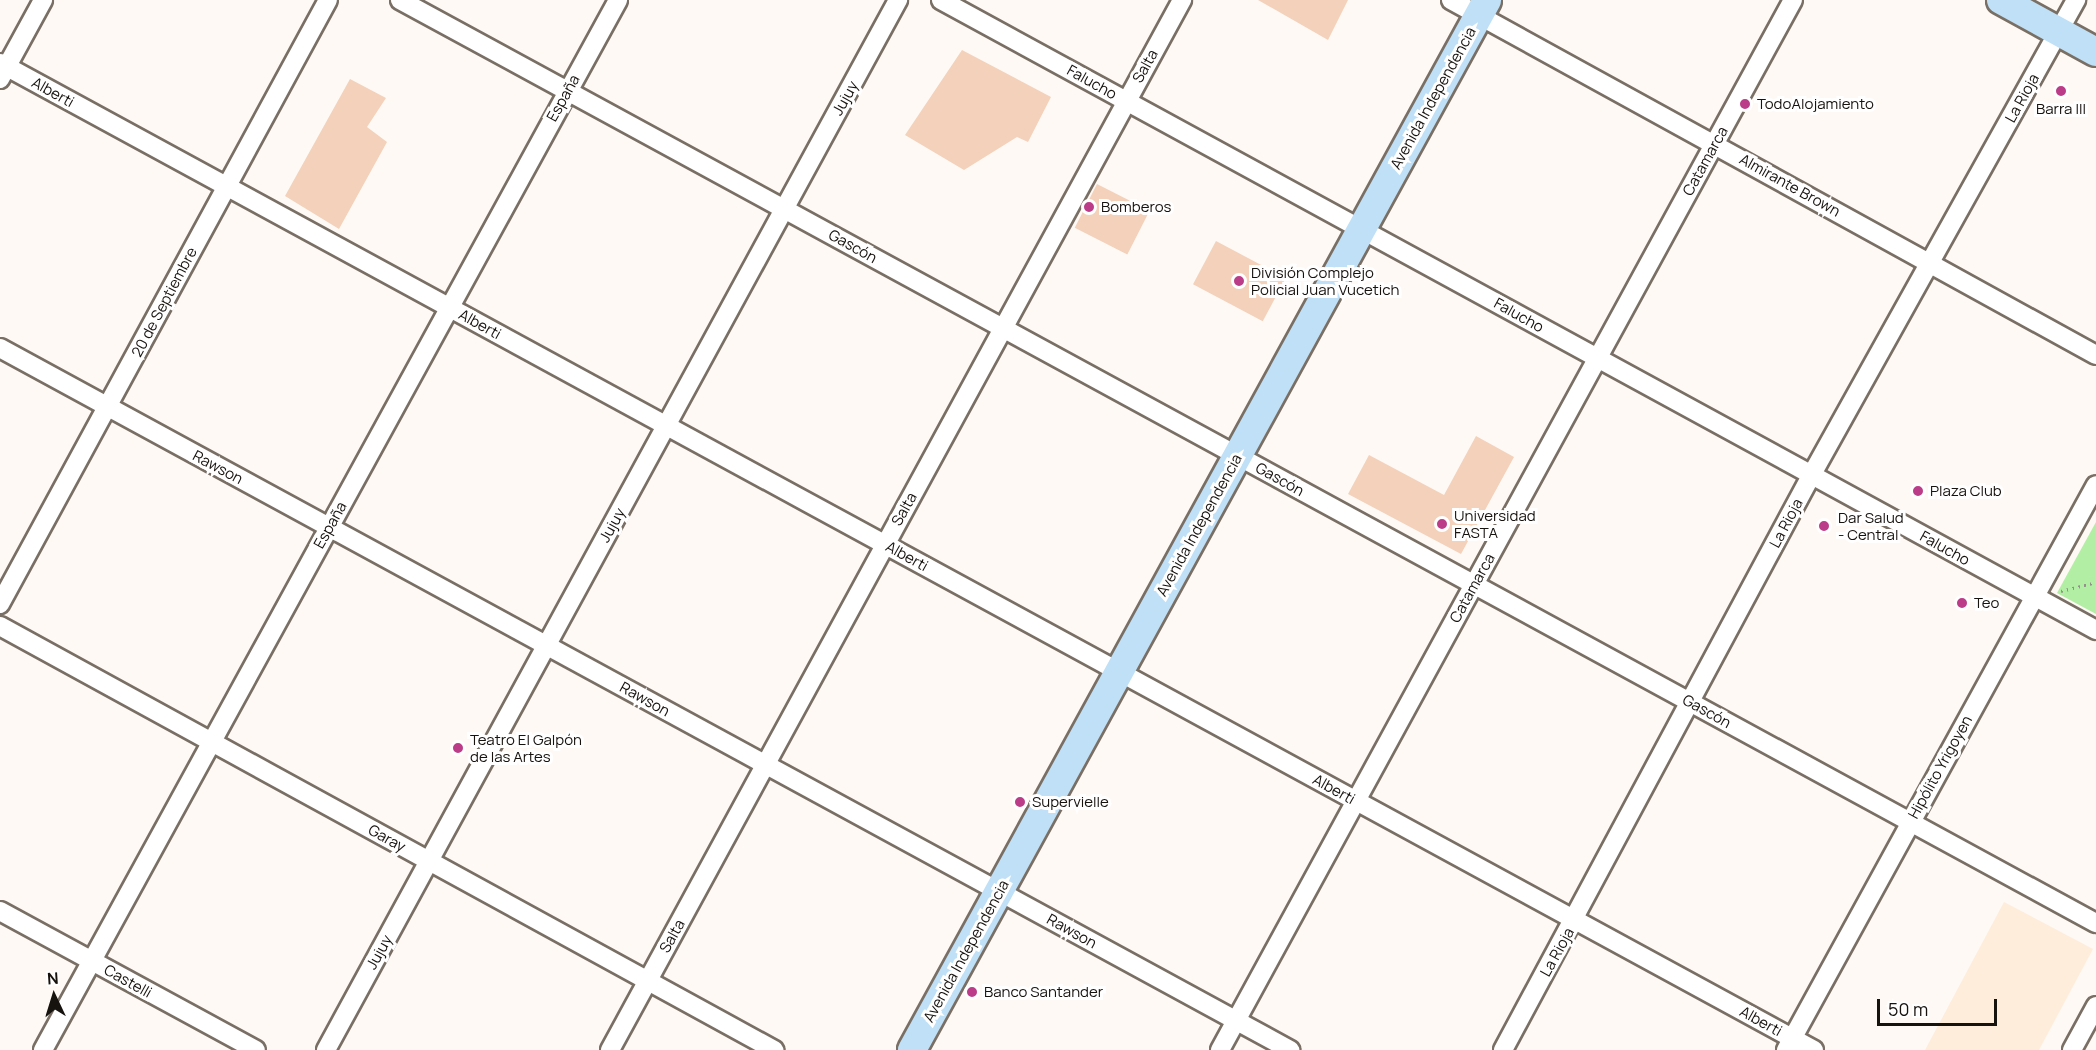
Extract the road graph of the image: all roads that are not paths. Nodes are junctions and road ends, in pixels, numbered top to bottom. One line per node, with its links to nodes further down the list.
1 (43, 0): 15 (street)
2 (328, 0): 19 (street, 20 de Septiembre)
3 (400, 0): 16 (street, Gascón)
4 (618, 0): 16 (street, España)
5 (898, 0): 20 (street, Jujuy)
6 (941, 0): 17 (street, Falucho)
7 (1182, 0): 17 (street, Salta)
8 (1451, 0): 12 (street, Almirante Brown)
9 (1793, 0): 18 (street, Catamarca)
10 (2001, 0): 13 (main road)
11 (2076, 0): 13 (street, La Rioja)
12 (1483, 8): 18 (street, Almirante Brown); 21 (main road, Avenida Independencia)
13 (2058, 32): 14 (main road); 22 (street, La Rioja)
14 (2096, 52)
15 (2, 69): 19 (street, Alberti)
16 (567, 90): 20 (street, Gascón); 23 (street, España)
17 (1126, 101): 21 (street, Falucho); 24 (street, Salta)
18 (1714, 143): 22 (street, Almirante Brown); 27 (street, Catamarca)
19 (227, 186): 23 (street, Alberti); 28 (street, 20 de Septiembre)
20 (784, 209): 24 (street, Gascón); 29 (street, Jujuy)
21 (1360, 229): 27 (street, Falucho); 30 (main road, Avenida Independencia)
22 (1930, 263): 26 (street, Almirante Brown); 31 (street, La Rioja)
23 (449, 307): 29 (street, Alberti); 33 (street, España)
24 (1003, 328): 30 (street, Gascón); 34 (street, Salta)
25 (0, 348): 28 (street, Rawson)
26 (2096, 356)
27 (1597, 358): 31 (street, Falucho); 35 (street, Catamarca)
28 (107, 407): 33 (street, Rawson); 37 (street, 20 de Septiembre)
29 (666, 425): 34 (street, Alberti); 40 (street, Jujuy)
30 (1237, 455): 35 (street, Gascón); 41 (main road, Avenida Independencia)
31 (1811, 474): 36 (street, Falucho); 42 (street, La Rioja)
32 (2096, 485): 36 (street, Hipólito Yrigoyen)
33 (329, 527): 40 (street, Rawson); 43 (street, España)
34 (885, 544): 41 (street, Alberti); 44 (street, Salta)
35 (1474, 584): 42 (street, Gascón); 45 (street, Catamarca)
36 (2034, 596): 39 (street, Falucho); 46 (street, Hipólito Yrigoyen)
37 (0, 604)
38 (0, 626): 43 (street, Garay)
39 (2096, 630)
40 (546, 645): 44 (street, Rawson); 47 (street, Jujuy)
41 (1119, 672): 45 (street, Alberti); 48 (main road, Avenida Independencia)
42 (1692, 703): 46 (street, Gascón); 50 (street, La Rioja)
43 (211, 743): 47 (street, Garay); 52 (street, España)
44 (765, 764): 48 (street, Rawson); 53 (street, Salta)
45 (1356, 801): 50 (street, Alberti); 55 (street, Catamarca)
46 (1910, 822): 51 (street, Gascón); 56 (street, Hipólito Yrigoyen)
47 (428, 861): 53 (street, Garay); 59 (street, Jujuy)
48 (999, 892): 55 (street, Rawson); 62 (main road, Avenida Independencia)
49 (0, 911): 52 (street, Castelli)
50 (1574, 920): 56 (street, Alberti); 65 (street, La Rioja)
51 (2096, 923)
52 (92, 961): 57 (street, España); 58 (street, Castelli)
53 (647, 981): 60 (street, Salta); 61 (street, Garay)
54 (2096, 1006): 67 (street)
55 (1236, 1021): 63 (street, Catamarca); 64 (street, Rawson)
56 (1789, 1044): 66 (street, Alberti)
57 (43, 1050)
58 (255, 1050)
59 (326, 1050)
60 (610, 1050)
61 (774, 1050)
62 (912, 1050)
63 (1220, 1050)
64 (1290, 1050)
65 (1503, 1050)
66 (1814, 1050)
67 (2072, 1050)

